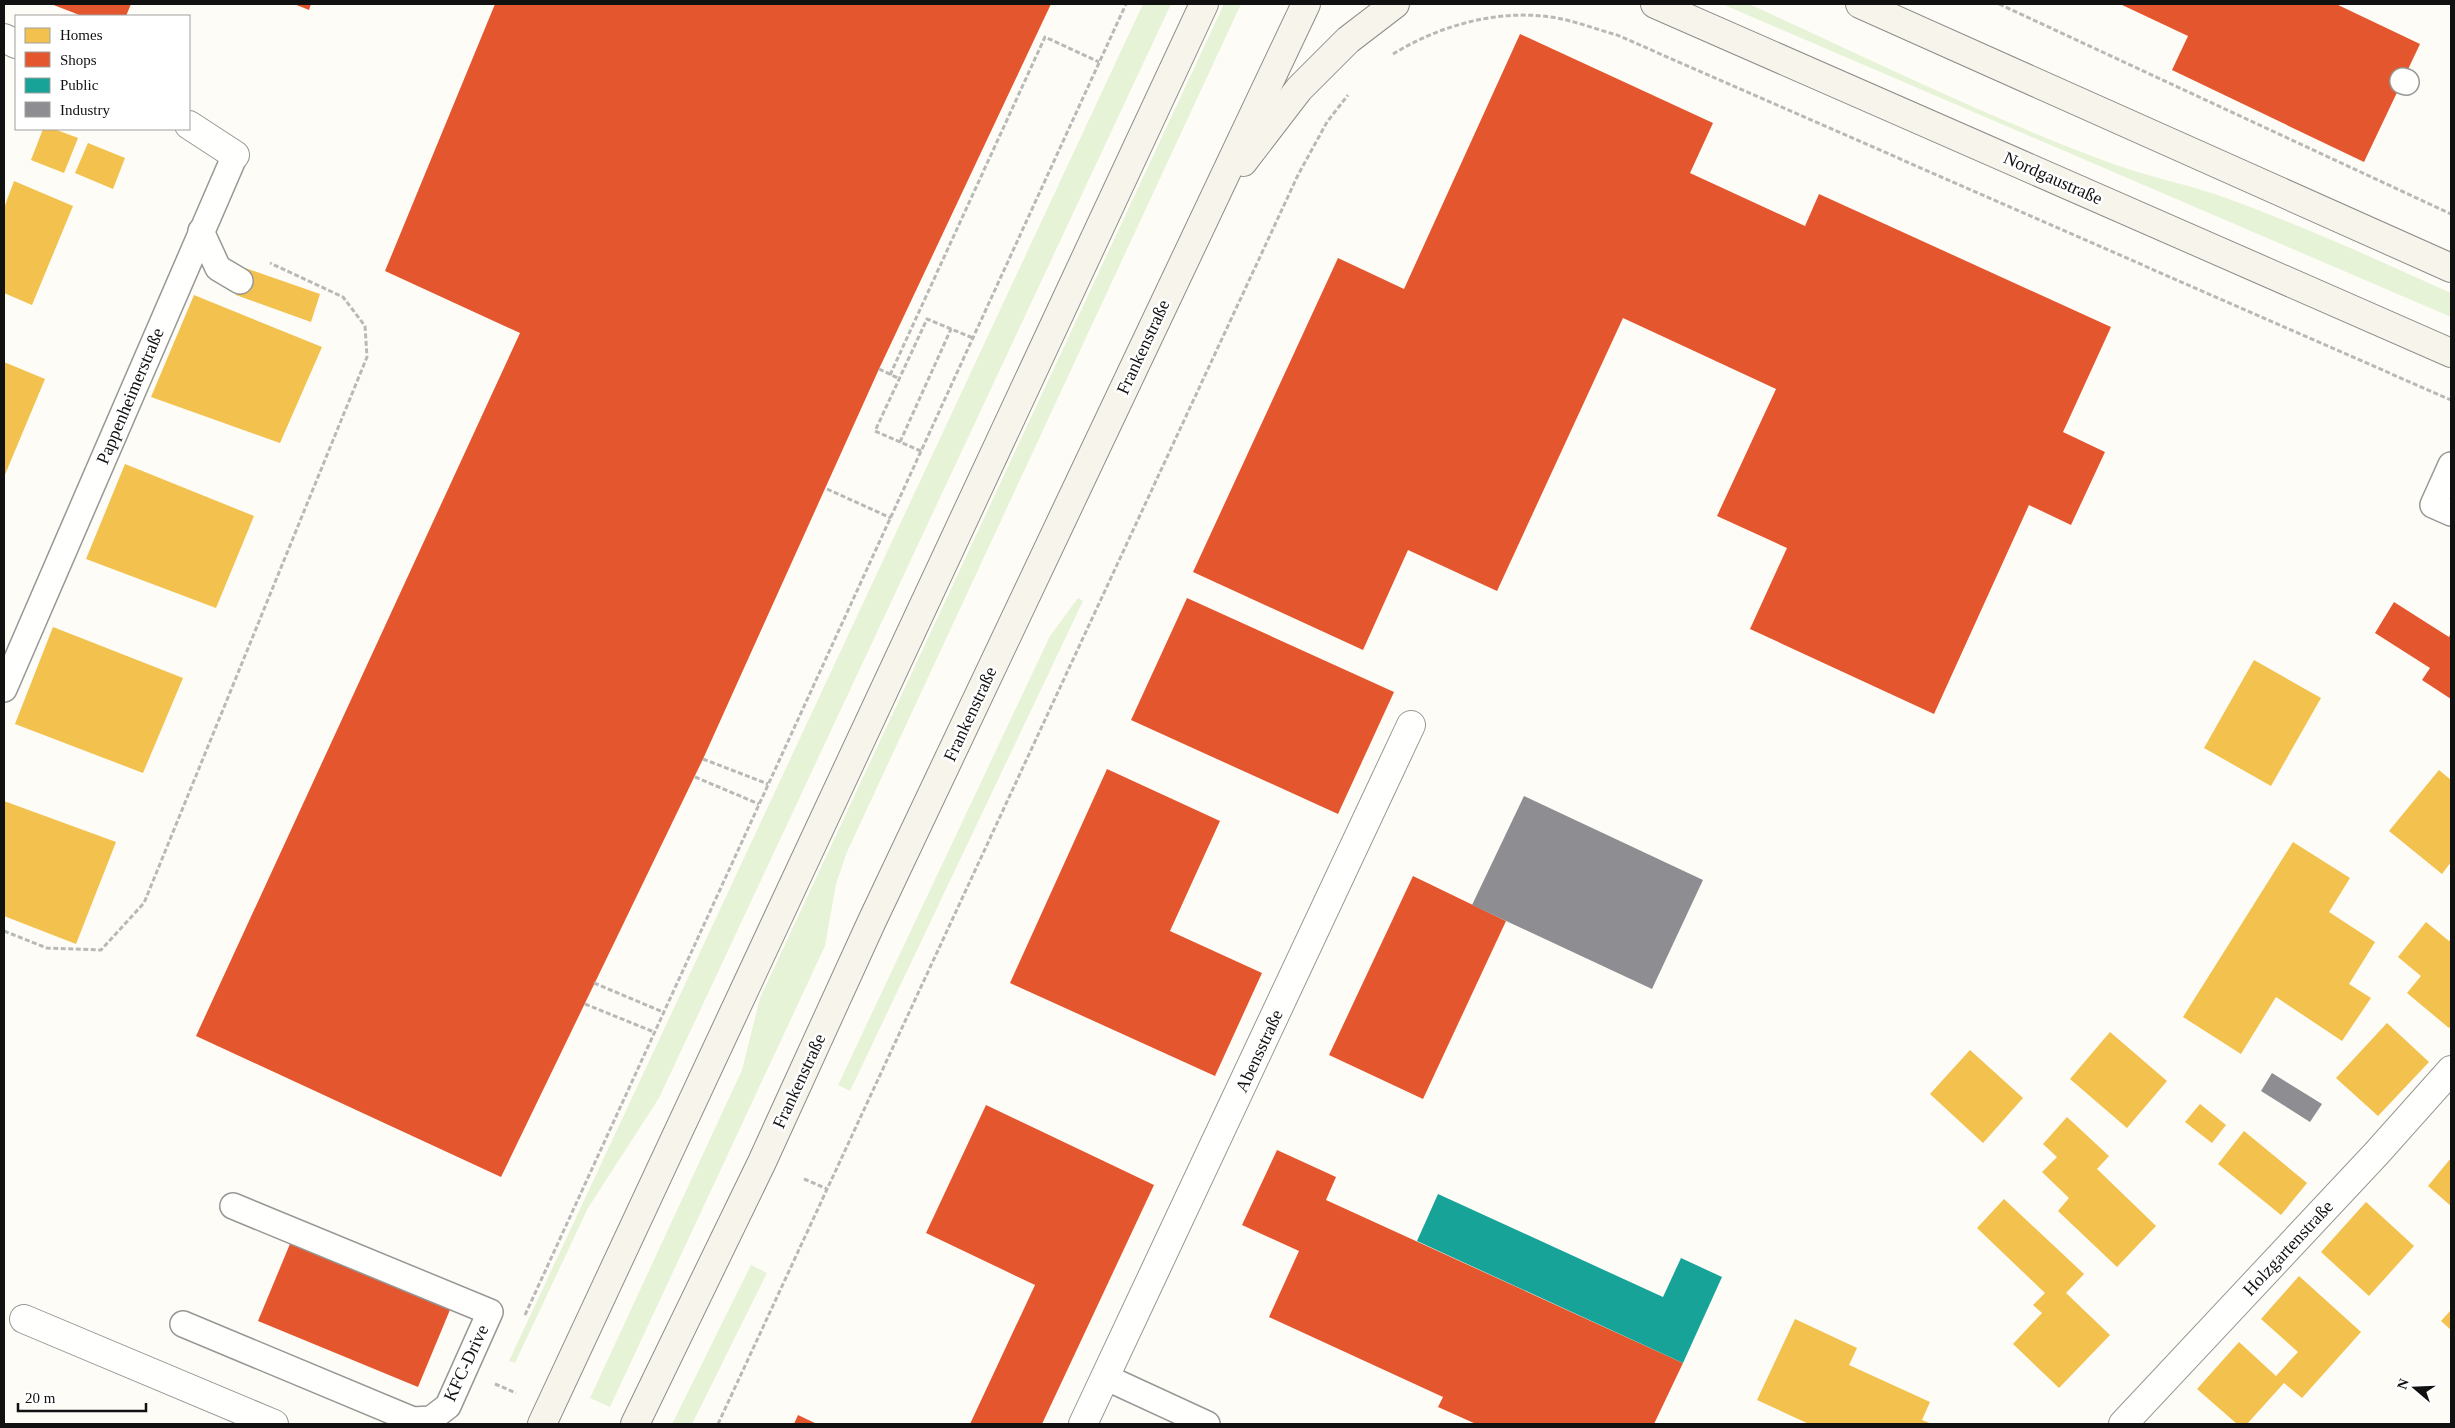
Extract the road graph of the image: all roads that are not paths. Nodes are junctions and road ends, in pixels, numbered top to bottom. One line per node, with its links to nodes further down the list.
1 (1204, 4): 23 (main road)
2 (1306, 4): 8 (main road, Frankenstraße)
3 (1395, 4): 8 (main road)
4 (1655, 4): 12 (main road, Nordgaustraße)
5 (1860, 4): 10 (main road)
6 (190, 125): 7 (street, Pappenheimerstraße)
7 (235, 155): 9 (lane, Pappenheimerstraße)
8 (1209, 207): 24 (main road, Frankenstraße)
9 (201, 231): 11 (lane); 15 (lane, Pappenheimerstraße)
10 (2451, 268)
11 (240, 281)
12 (2451, 353)
13 (2451, 465): 14 (lane)
14 (2451, 513)
15 (4, 688)
16 (1411, 725): 21 (street, Abensstraße)
17 (2451, 1070): 27 (street, Holzgartenstraße)
18 (233, 1206): 20 (lane, KFC-Drive)
19 (24, 1318): 22 (street)
20 (183, 1324)
21 (1105, 1377): 25 (street, Abensstraße); 26 (lane)
22 (274, 1424)
23 (542, 1424)
24 (635, 1424)
25 (1083, 1424)
26 (1207, 1424)
27 (2123, 1424)

